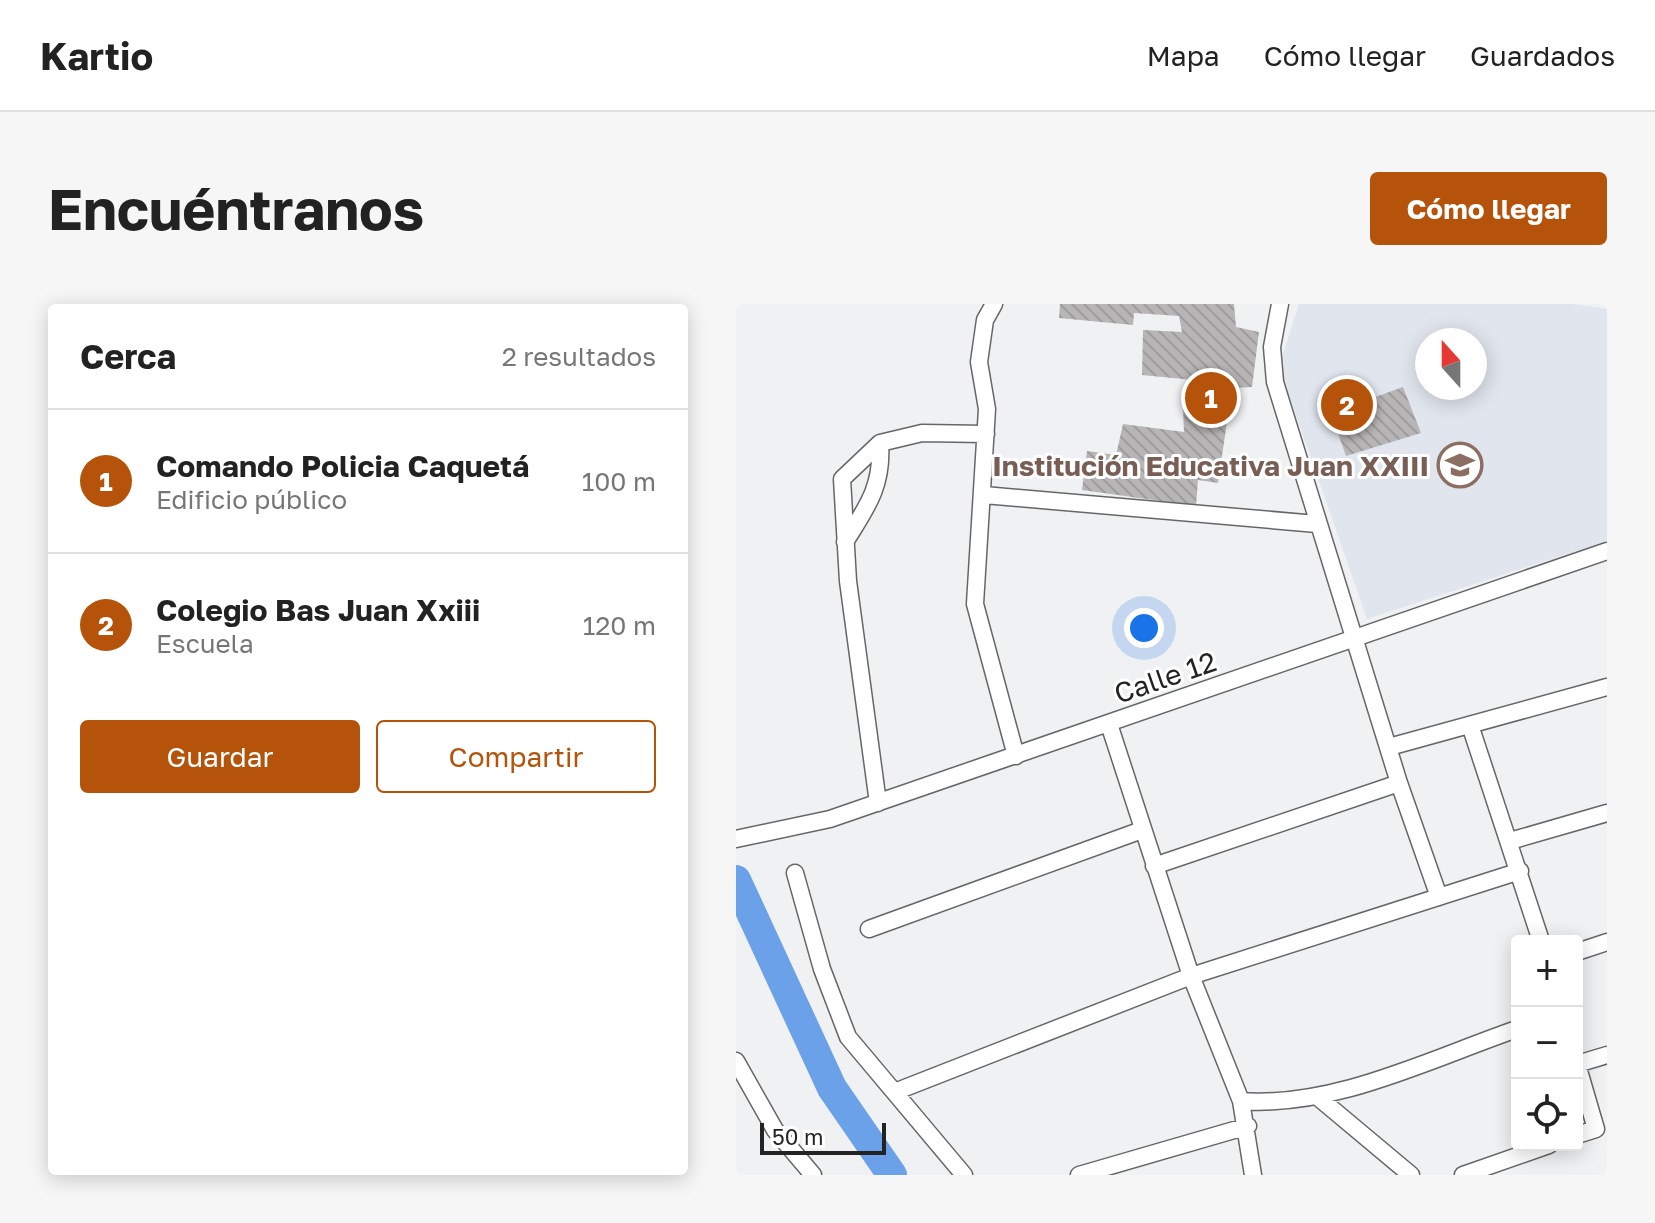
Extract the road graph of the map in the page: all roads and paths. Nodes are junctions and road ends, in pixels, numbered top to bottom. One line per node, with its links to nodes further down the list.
1 (994, 304): 3 (street)
2 (1280, 304): 6 (street)
3 (986, 434): 4 (street); 5 (street)
4 (880, 443): 7 (street); 7 (street)
5 (984, 495): 6 (street); 14 (street)
6 (1317, 524): 9 (street)
7 (845, 542): 16 (street)
8 (1607, 551): 9 (street, Calle 12)
9 (1356, 639): 11 (street, Calle 12); 13 (street)
10 (1607, 687): 12 (street)
11 (1109, 724): 14 (street, Calle 12); 18 (street)
12 (1470, 725): 13 (street); 20 (street)
13 (1389, 747): 15 (street)
14 (1016, 756): 16 (street, Calle 12)
15 (1399, 783): 21 (street); 24 (street)
16 (878, 803): 19 (street, Calle 12)
17 (1607, 813): 20 (street)
18 (1142, 830): 21 (street); 25 (street)
19 (736, 839)
20 (1510, 841): 22 (street)
21 (1154, 866): 29 (street)
22 (1520, 871): 24 (street); 26 (street)
23 (795, 873): 35 (street)
24 (1439, 897): 29 (street)
25 (869, 929)
26 (1539, 935)
27 (1607, 942): 28 (street)
28 (1583, 950)
29 (1191, 976): 35 (street); 37 (street)
30 (1511, 1031): 36 (street)
31 (1607, 1055): 33 (street)
32 (736, 1061): 41 (street)
33 (1581, 1079)
34 (1583, 1085): 39 (street)
35 (897, 1091): 42 (street)
36 (1319, 1098): 37 (street); 45 (street)
37 (1241, 1101): 38 (street)
38 (1248, 1126): 43 (street); 44 (street)
39 (1583, 1133)
40 (1532, 1151): 46 (street)
41 (813, 1175)
42 (964, 1175)
43 (1079, 1175)
44 (1253, 1175)
45 (1411, 1175)
46 (1463, 1175)

